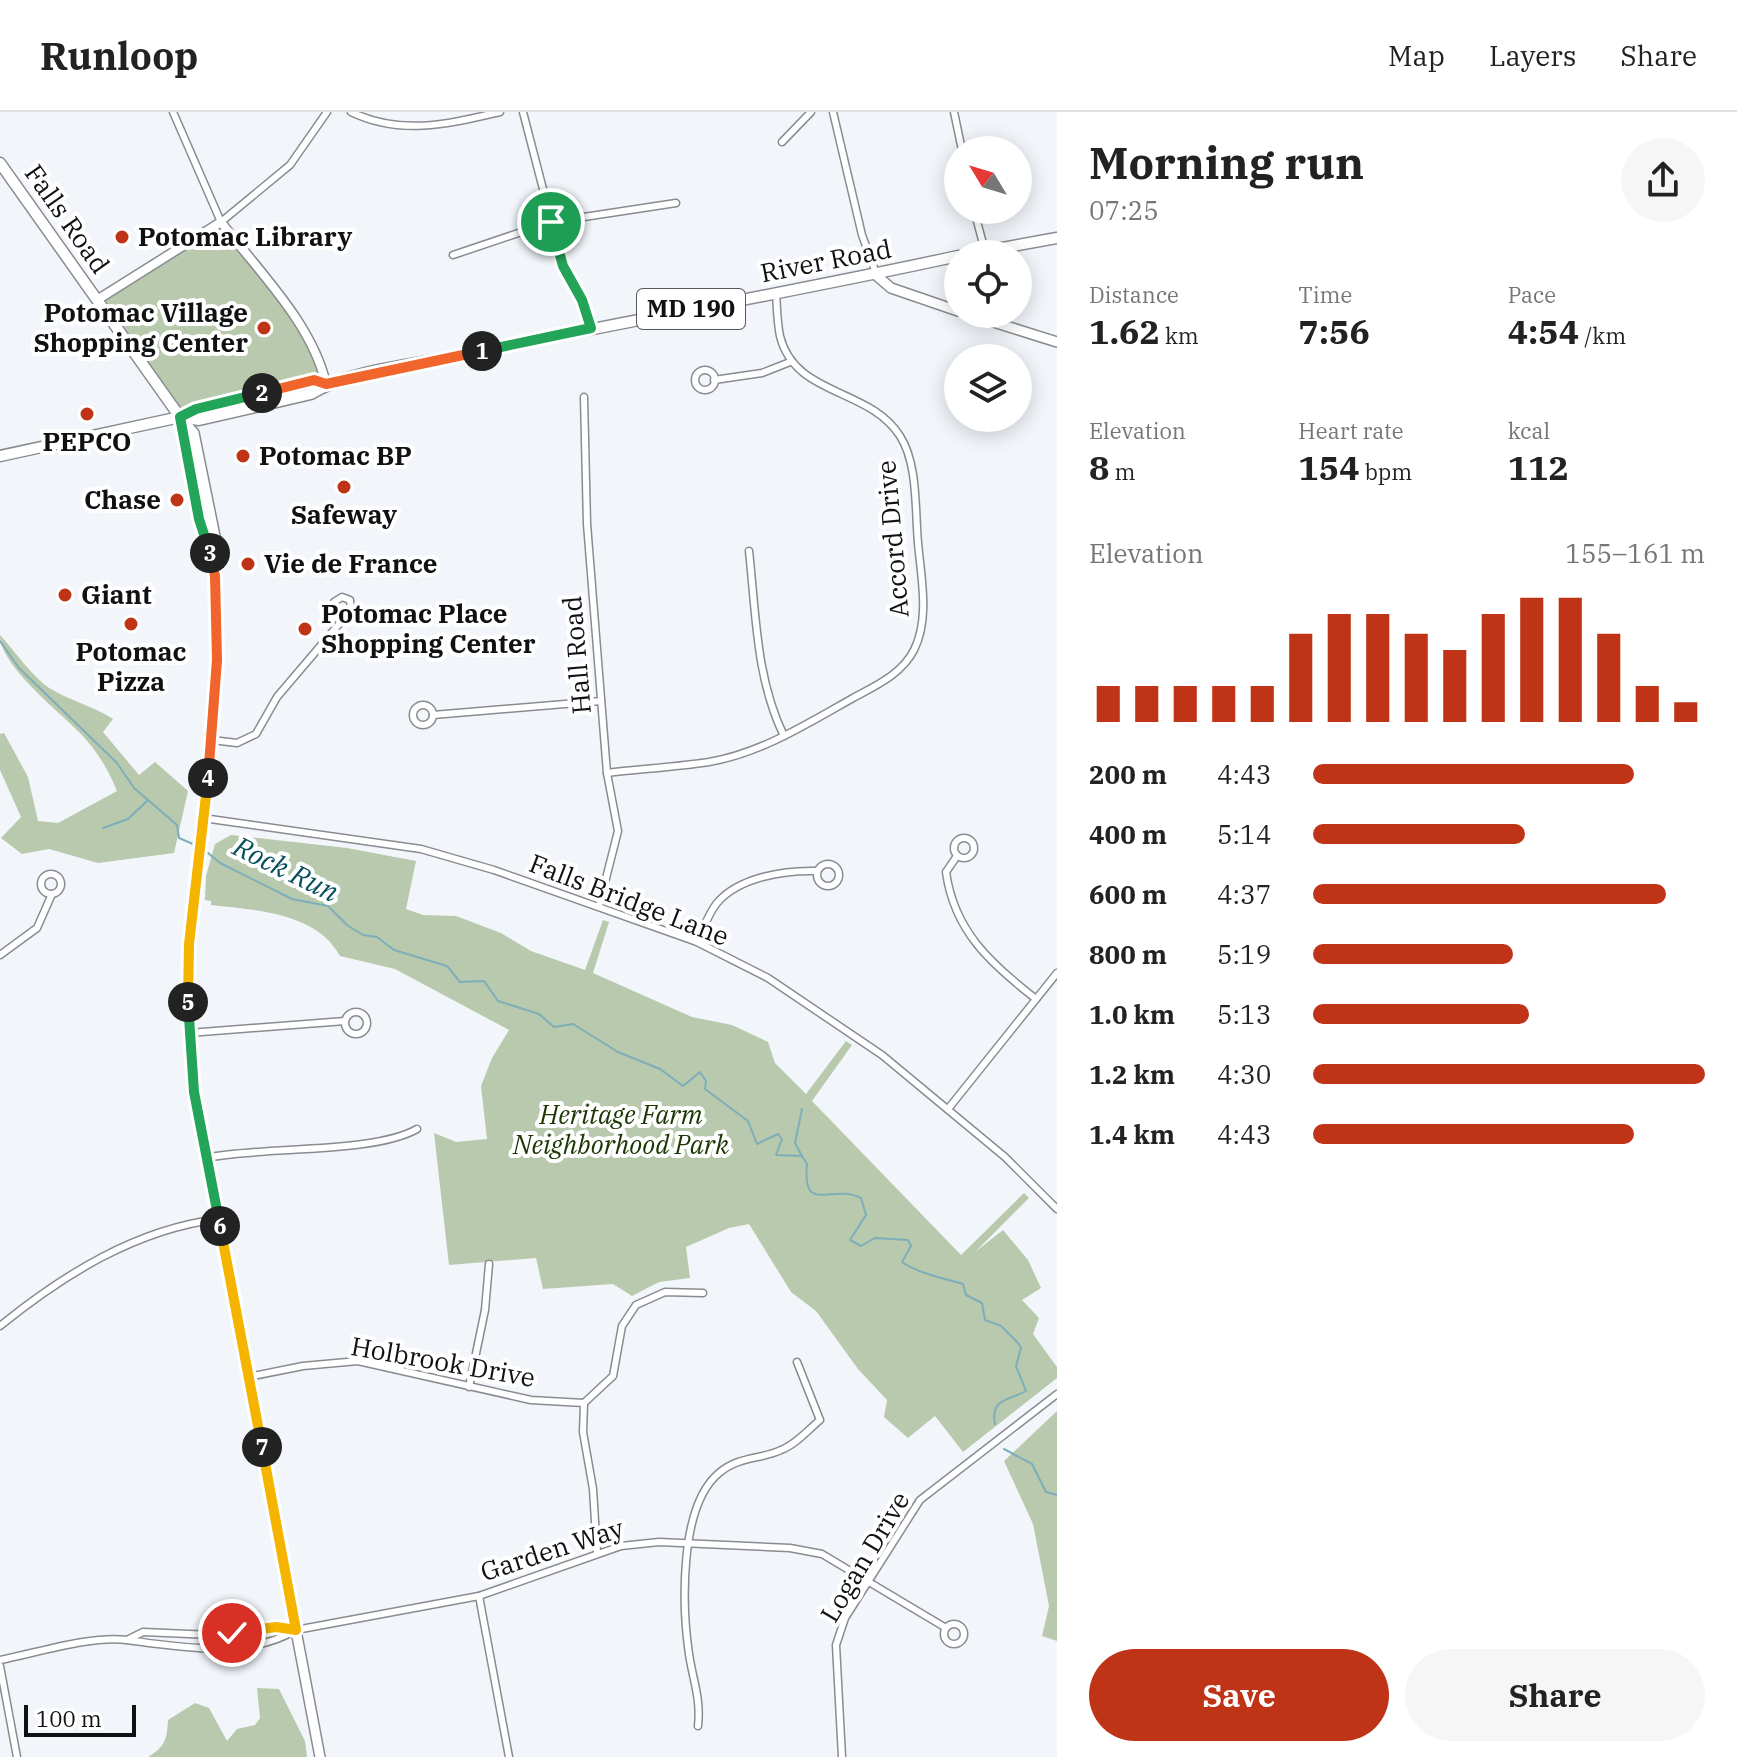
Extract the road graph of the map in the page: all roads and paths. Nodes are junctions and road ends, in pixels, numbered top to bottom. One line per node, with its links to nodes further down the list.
1 (173, 112): 13 (street)
2 (327, 112): 13 (street)
3 (351, 112): 4 (street)
4 (500, 112)
5 (523, 112): 14 (street)
6 (811, 112): 10 (street)
7 (833, 112): 19 (street)
8 (954, 112): 9 (street)
9 (959, 136)
10 (782, 142)
11 (0, 163): 21 (main road, Falls Road)
12 (676, 203): 14 (street)
13 (221, 222): 21 (street); 28 (street)
14 (551, 222): 17 (street); 23 (street)
15 (1057, 238): 16 (main road)
16 (1032, 243)
17 (453, 255)
18 (944, 259): 19 (main road, River Road / MD 190)
19 (877, 276): 20 (main road, River Road / MD 190); 22 (main road)
20 (776, 293): 23 (main road, River Road / MD 190); 26 (street)
21 (97, 300): 30 (main road, Falls Road)
22 (944, 306)
23 (591, 328): 28 (main road, River Road / MD 190)
24 (1012, 328): 25 (main road)
25 (1057, 342)
26 (790, 362): 27 (street); 36 (street, Accord Drive)
27 (714, 380)
28 (326, 384): 30 (main road, River Road / MD 190)
29 (584, 397): 34 (street, Hall Road)
30 (180, 417): 31 (main road, River Road / MD 190); 37 (main road, Falls Road)
31 (0, 456)
32 (749, 551): 36 (street)
33 (344, 615): 37 (street)
34 (601, 701): 35 (street); 38 (street, Hall Road)
35 (433, 715)
36 (784, 736): 38 (street, Accord Drive)
37 (212, 740): 39 (main road, Falls Road)
38 (607, 773): 43 (street, Hall Road)
39 (203, 818): 43 (street, Falls Bridge Lane); 49 (main road, Falls Road)
40 (957, 856): 47 (street)
41 (817, 871): 44 (street)
42 (52, 894): 45 (street)
43 (599, 906): 44 (street, Falls Bridge Lane)
44 (697, 942): 50 (street, Falls Bridge Lane)
45 (0, 955)
46 (1057, 973): 47 (street)
47 (1036, 999): 50 (street)
48 (345, 1021): 49 (street)
49 (189, 1033): 52 (main road, Falls Road)
50 (948, 1109): 53 (street, Falls Bridge Lane)
51 (417, 1129): 52 (street)
52 (206, 1158): 54 (main road, Falls Road)
53 (1057, 1209)
54 (219, 1219): 57 (street); 59 (main road, Falls Road)
55 (489, 1264): 60 (street)
56 (703, 1293): 62 (street)
57 (0, 1326)
58 (797, 1362): 63 (street)
59 (248, 1377): 60 (street, Holbrook Drive); 68 (main road, Falls Road)
60 (469, 1387): 62 (street, Holbrook Drive)
61 (1057, 1394): 65 (street, Logan Drive)
62 (584, 1403): 64 (street)
63 (690, 1544): 64 (street, Garden Way); 65 (street, Garden Way); 71 (street)
64 (597, 1553): 66 (street, Garden Way)
65 (868, 1579): 67 (street, Garden Way); 75 (street, Logan Drive)
66 (479, 1596): 68 (street, Garden Way); 74 (street)
67 (946, 1628)
68 (296, 1630): 69 (street); 69 (street); 73 (main road, Falls Road)
69 (127, 1640): 70 (street)
70 (0, 1663): 72 (street)
71 (698, 1726)
72 (17, 1757)
73 (320, 1757)
74 (509, 1757)
75 (842, 1757)

